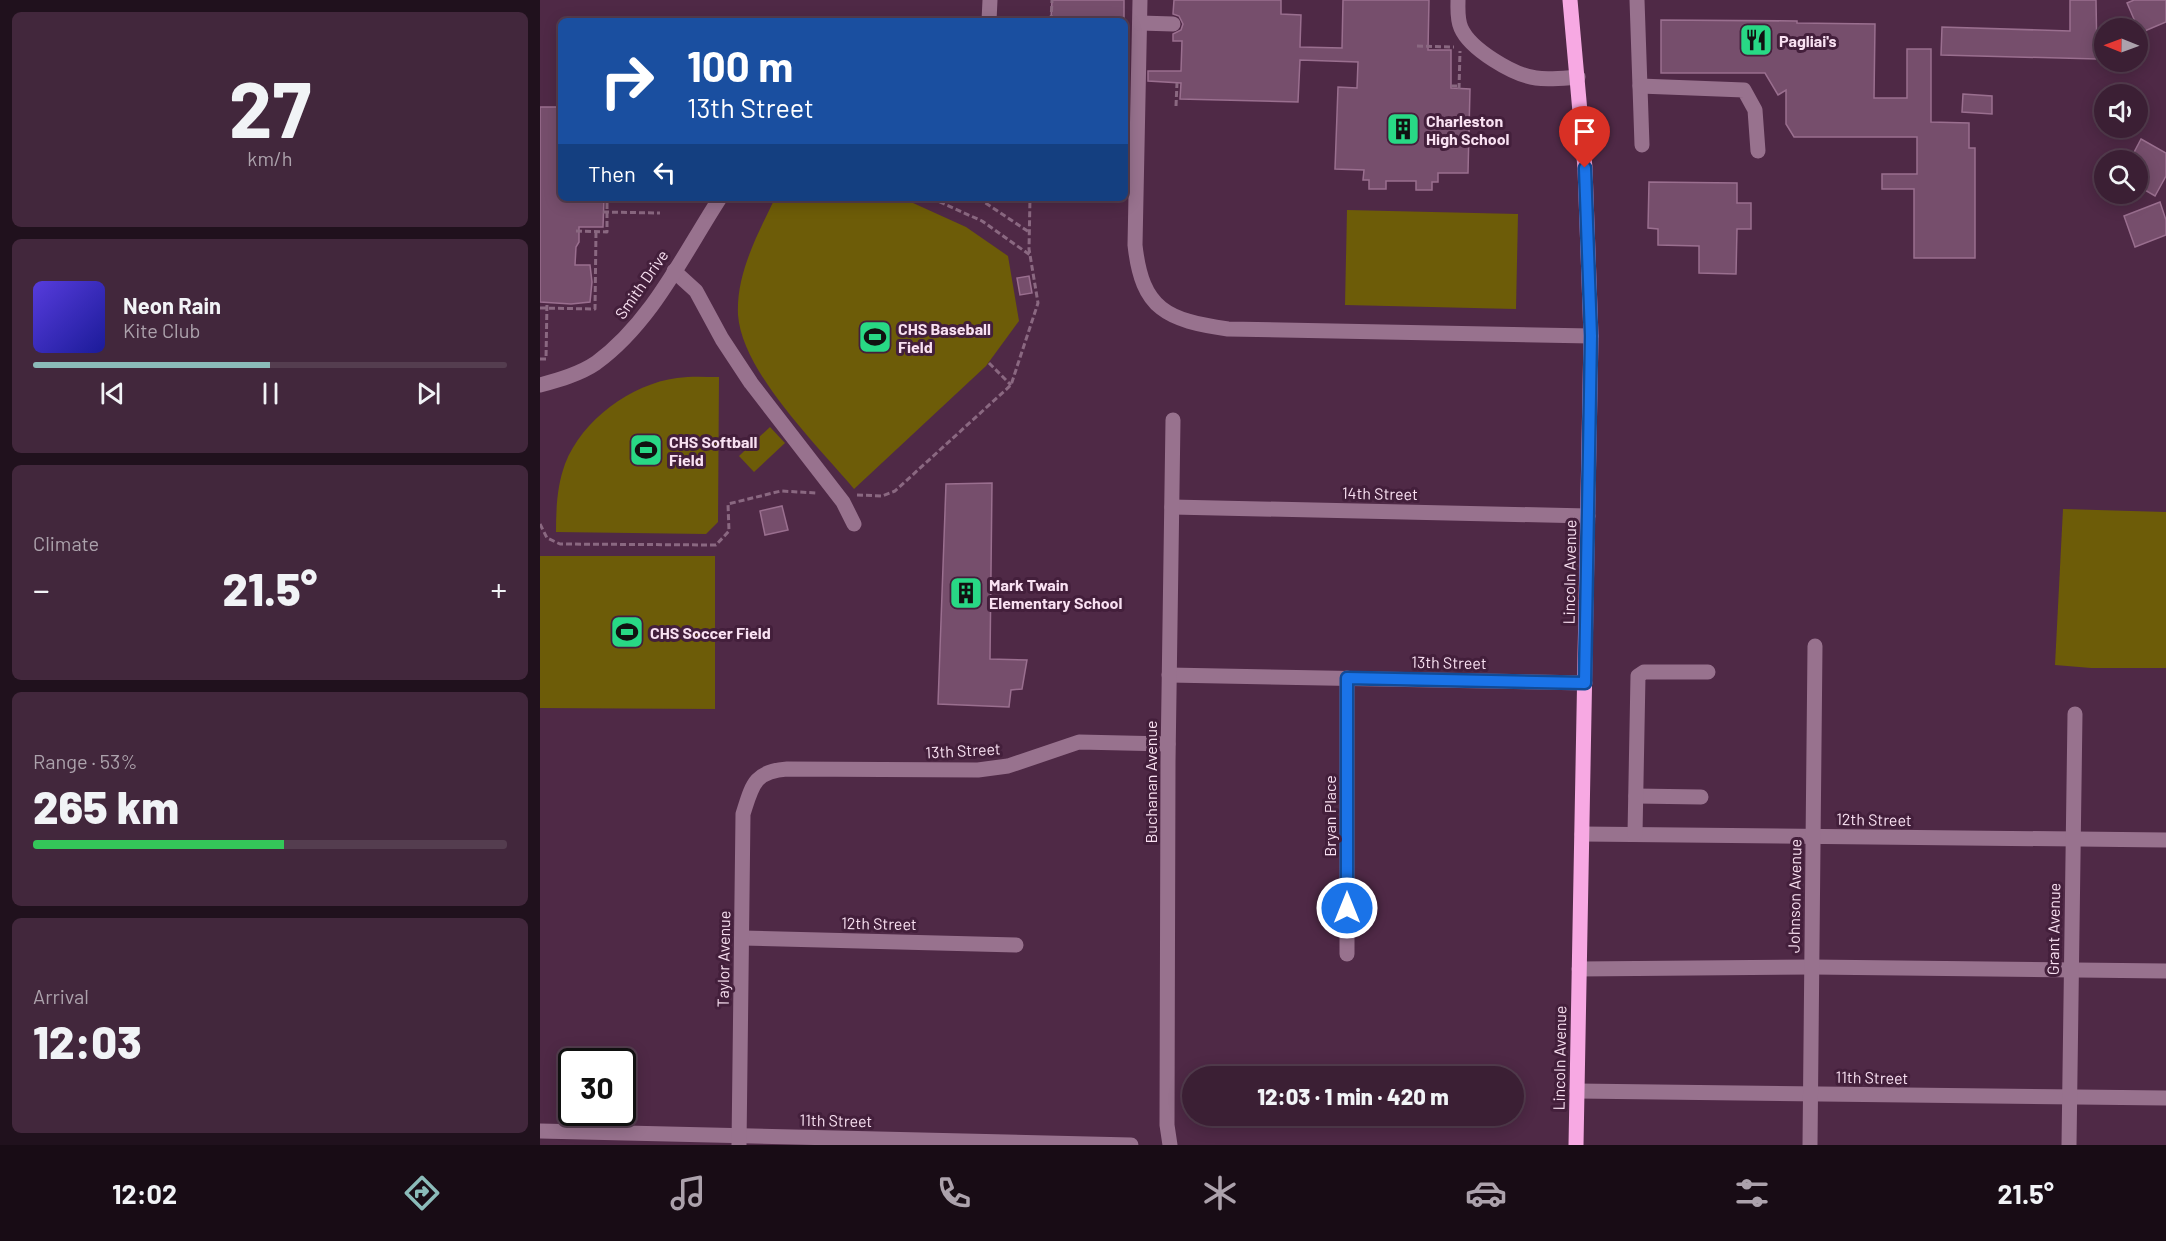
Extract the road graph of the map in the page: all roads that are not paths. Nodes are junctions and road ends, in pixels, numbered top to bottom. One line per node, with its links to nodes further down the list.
1 (990, 0): 6 (street)
2 (1140, 0): 7 (street)
3 (1458, 0): 9 (street)
4 (1570, 0): 9 (main road, Lincoln Avenue)
5 (1637, 0): 10 (street)
6 (989, 18)
7 (1140, 23): 8 (street); 11 (street)
8 (1173, 24)
9 (1578, 77): 16 (main road, Lincoln Avenue)
10 (1640, 86): 12 (street); 13 (street)
11 (1131, 117): 16 (street)
12 (1642, 145)
13 (1758, 151)
14 (718, 201): 15 (street, Smith Drive)
15 (674, 271): 17 (street, Smith Drive); 21 (street)
16 (1591, 336): 20 (main road, Lincoln Avenue)
17 (540, 385)
18 (1173, 420): 19 (street, Buchanan Avenue)
19 (1172, 507): 20 (street, 14th Street); 24 (street, Buchanan Avenue)
20 (1588, 516): 26 (main road, Lincoln Avenue)
21 (854, 524)
22 (1815, 646): 34 (street, Johnson Avenue)
23 (1708, 672): 30 (street)
24 (1169, 675): 25 (street, 13th Street); 28 (street, Buchanan Avenue)
25 (1347, 678): 26 (street, 13th Street); 39 (street, Bryan Place)
26 (1585, 683): 32 (main road, Lincoln Avenue)
27 (2075, 714): 35 (street, Grant Avenue)
28 (1168, 744): 29 (street, 13th Street); 51 (street, Buchanan Avenue)
29 (758, 777): 37 (street, Taylor Avenue)
30 (1636, 796): 31 (street); 33 (street)
31 (1701, 797)
32 (1582, 834): 33 (street, 12th Street); 41 (main road, Lincoln Avenue)
33 (1635, 834): 34 (street, 12th Street)
34 (1813, 836): 35 (street, 12th Street); 40 (street, Johnson Avenue)
35 (2072, 839): 36 (street, 12th Street); 42 (street, Grant Avenue)
36 (2166, 840)
37 (741, 938): 38 (street, 12th Street); 49 (street, Taylor Avenue)
38 (1016, 945)
39 (1347, 954)
40 (1812, 967): 41 (street); 42 (street); 45 (street, Johnson Avenue)
41 (1579, 969): 44 (main road, Lincoln Avenue)
42 (2071, 970): 43 (street); 46 (street, Grant Avenue)
43 (2166, 971)
44 (1577, 1091): 45 (street, 11th Street); 52 (main road, Lincoln Avenue)
45 (1810, 1094): 46 (street, 11th Street); 53 (street, Johnson Avenue)
46 (2069, 1097): 47 (street, 11th Street); 54 (street, Grant Avenue)
47 (2166, 1098)
48 (540, 1131): 49 (street, 11th Street)
49 (739, 1140): 50 (street, 11th Street)
50 (1131, 1145)
51 (1170, 1145)
52 (1576, 1145)
53 (1810, 1145)
54 (2069, 1145)

